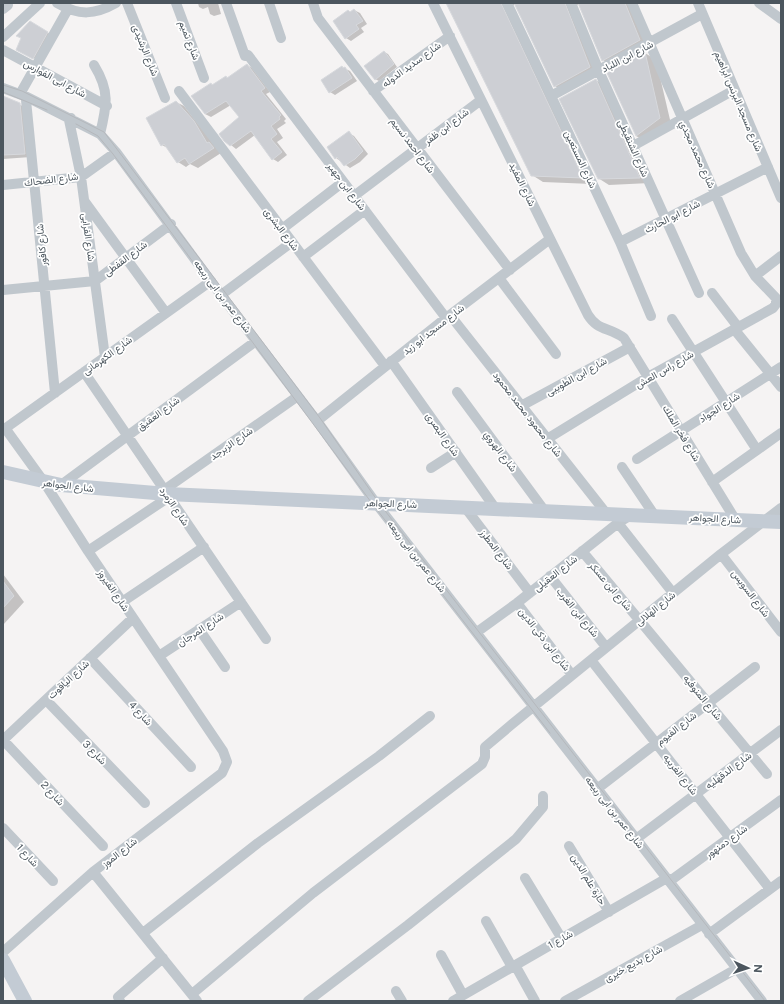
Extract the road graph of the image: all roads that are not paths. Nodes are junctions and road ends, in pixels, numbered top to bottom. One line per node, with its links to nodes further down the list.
1 (40, 3): 21 (street)
2 (57, 3): 16 (street)
3 (85, 3): 17 (street)
4 (116, 3): 17 (street)
5 (127, 3): 35 (street, شارع الرشيدى)
6 (176, 3): 28 (street, شارع تميم)
7 (226, 3): 47 (street, شارع ابن جهير)
8 (269, 3): 22 (street)
9 (313, 3): 32 (street, شارع احمد نسيم)
10 (434, 3): 20 (street, شارع المفيد)
11 (507, 3): 34 (street, شارع المستعين)
12 (571, 3): 27 (street, شارع الشنقيطى)
13 (632, 3): 23 (street, شارع محمد مجدي)
14 (698, 3): 18 (street, شارع مسجد البرنس ابراهيم)
15 (759, 3): 19 (street)
16 (68, 9): 17 (street); 26 (street)
17 (89, 13)
18 (702, 14): 23 (street, شارع ابن اللباد); 30 (street, شارع مسجد البرنس ابراهيم)
19 (781, 19)
20 (450, 36): 32 (street, شارع سديد الدوله); 36 (street, شارع المفيد)
21 (3, 37)
22 (281, 38)
23 (648, 44): 27 (street, شارع ابن اللباد); 39 (street, شارع محمد مجدي)
24 (3, 50): 26 (street, شارع ابى الفوارس)
25 (94, 65): 37 (street)
26 (35, 67): 33 (street); 37 (street, شارع ابى الفوارس)
27 (599, 71): 34 (street, شارع ابن اللباد); 41 (street, شارع الشنقيطى)
28 (204, 78)
29 (3, 88): 33 (street, شارع عمر بن ابى ربيعه)
30 (734, 90): 39 (street); 44 (street, شارع مسجد البرنس ابراهيم)
31 (178, 91): 56 (street, شارع البشرى)
32 (373, 91): 42 (street, شارع احمد نسيم)
33 (24, 96): 38 (street, شارع عمر بن ابى ربيعه); 46 (street, شارع كافور)
34 (551, 96): 59 (street, شارع المستعين)
35 (165, 98)
36 (481, 100): 42 (street, شارع ابن ظفر); 57 (street, شارع المفيد)
37 (106, 106): 40 (street)
38 (71, 118): 40 (street, شارع عمر بن ابى ربيعه); 45 (street, شارع الفرابى)
39 (682, 119): 41 (street); 49 (street, شارع محمد مجدي)
40 (100, 134): 43 (street, شارع عمر بن ابى ربيعه)
41 (633, 146): 54 (street, شارع الشنقيطى)
42 (416, 149): 50 (street, شارع ابن ظفر); 63 (street, شارع احمد نسيم)
43 (116, 152): 45 (street, شارع الضحاك); 55 (street, شارع عمر بن ابى ربيعه)
44 (768, 167): 49 (street, شارع ابو الحارث); 51 (street, شارع مسجد البرنس ابراهيم)
45 (81, 177): 46 (street, شارع الضحاك); 52 (street, شارع الفرابى)
46 (35, 182): 48 (street, شارع الضحاك); 68 (street, شارع كافور)
47 (344, 182): 50 (street, شارع ابن جهير); 56 (street)
48 (3, 185)
49 (715, 194): 54 (street, شارع ابو الحارث); 64 (street, شارع محمد مجدي)
50 (354, 196): 53 (street, شارع ابن جهير)
51 (781, 198)
52 (84, 200): 62 (street); 66 (street, شارع الفرابى)
53 (365, 210): 61 (street); 76 (street, شارع ابن جهير)
54 (666, 219): 59 (street, شارع ابو الحارث); 70 (street, شارع الشنقيطى)
55 (170, 224): 62 (street, شارع القفطى); 67 (street, شارع عمر بن ابى ربيعه)
56 (282, 229): 58 (street, شارع البشرى)
57 (550, 239): 63 (street, شارع مسجد ابو زيد); 80 (street, شارع المفيد)
58 (292, 242): 61 (street, شارع البشرى); 72 (street)
59 (620, 242): 75 (street, شارع المستعين)
60 (781, 256): 64 (street)
61 (303, 257): 84 (street, شارع البشرى)
62 (126, 258): 66 (street, شارع القفطى); 74 (street)
63 (510, 270): 65 (street, شارع مسجد ابو زيد)
64 (755, 276): 73 (street, شارع محمد مجدي)
65 (499, 278): 76 (street, شارع مسجد ابو زيد); 82 (street)
66 (95, 281): 68 (street, شارع القفطى); 83 (street, شارع الفرابى)
67 (211, 281): 72 (street, شارع عمر بن ابى ربيعه); 74 (street, شارع الكهرمانى)
68 (45, 286): 69 (street, شارع القفطى); 91 (street, شارع كافور)
69 (3, 290)
70 (699, 293)
71 (712, 293): 78 (street)
72 (221, 295): 79 (street, شارع عمر بن ابى ربيعه)
73 (776, 298): 78 (street, شارع راس العش)
74 (166, 313): 83 (street, شارع الكهرمانى)
75 (651, 316)
76 (448, 317): 84 (street, شارع مسجد ابو زيد); 94 (street, شارع محمود محمد محمود)
77 (672, 319): 81 (street)
78 (736, 328): 81 (street, شارع راس العش); 87 (street)
79 (256, 341): 92 (street, شارع عمر بن ابى ربيعه); 99 (street, شارع العقيق)
80 (630, 347): 88 (street, شارع فخر الملك); 94 (street, شارع ابن الطويبى)
81 (693, 352): 88 (street, شارع راس العش); 93 (street)
82 (556, 354)
83 (105, 356): 86 (street, شارع الكهرمانى)
84 (388, 364): 95 (street, شارع مسجد ابو زيد); 102 (street, شارع البصرى)
85 (781, 367): 87 (street, شارع الجواد)
86 (84, 372): 91 (street, شارع الكهرمانى); 99 (street, شارع الزمرد)
87 (770, 374): 89 (street); 93 (street, شارع الجواد)
88 (648, 377): 97 (street, شارع فخر الملك); 100 (street, شارع راس العش)
89 (781, 387)
90 (457, 392): 115 (street, شارع الهروي)
91 (55, 393): 96 (street, شارع الكهرمانى)
92 (298, 396): 95 (street, شارع عمر بن ابى ربيعه); 110 (street, شارع الزبرجد)
93 (726, 402): 97 (street, شارع الجواد); 101 (street)
94 (521, 406): 100 (street, شارع محمود محمد محمود)
95 (317, 421): 111 (street, شارع عمر بن ابى ربيعه)
96 (4, 429): 107 (street, شارع الفيروز)
97 (681, 431): 103 (street, شارع الجواد); 108 (street, شارع فخر الملك)
98 (781, 433): 101 (street)
99 (127, 436): 109 (street, شارع العقيق); 110 (street, شارع الزمرد)
100 (547, 439): 116 (street, شارع محمود محمد محمود)
101 (757, 450): 108 (street)
102 (456, 452): 105 (street); 113 (street, شارع البصرى)
103 (637, 459)
104 (622, 467): 118 (street)
105 (431, 468)
106 (3, 472): 107 (main road, شارع الجواهر)
107 (44, 482): 109 (main road, شارع الجواهر); 124 (street, شارع الفيروز)
108 (712, 482): 119 (street, شارع فخر الملك)
109 (61, 485): 110 (main road, شارع الجواهر)
110 (167, 494): 111 (main road, شارع الجواهر); 123 (street, شارع الزمرد); 124 (street, شارع الزبرجد)
111 (375, 502): 112 (main road, شارع الجواهر); 136 (street, شارع عمر بن ابى ربيعه)
112 (464, 506): 113 (main road, شارع الجواهر); 128 (street, شارع المطرز)
113 (495, 508): 115 (main road, شارع الجواهر)
114 (781, 508): 120 (street, شارع الهلالى)
115 (544, 510): 116 (main road, شارع الجواهر)
116 (606, 513): 117 (main road, شارع الجواهر)
117 (632, 514): 118 (main road, شارع الجواهر); 122 (street, شارع العقيلى)
118 (655, 516): 119 (main road, شارع الجواهر)
119 (735, 519): 120 (main road, شارع الجواهر)
120 (766, 521): 121 (main road, شارع الجواهر); 126 (street, شارع الهلالى)
121 (781, 522)
122 (618, 523): 125 (street, شارع العقيلى); 129 (street)
123 (204, 548): 130 (street); 131 (street, شارع الزمرد)
124 (88, 551): 130 (street, شارع الفيروز)
125 (582, 551): 127 (street, شارع العقيلى); 134 (street, شارع ابن عسكر)
126 (721, 554): 129 (street, شارع الهلالى); 137 (street, شارع السويس)
127 (550, 576): 128 (street, شارع العقيلى); 139 (street, شارع ابن الغرب)
128 (530, 593): 132 (street, شارع العقيلى)
129 (673, 593): 134 (street, شارع الهلالى)
130 (122, 602): 133 (street, شارع الفيروز)
131 (241, 602): 135 (street, شارع المرجان); 138 (street, شارع الزمرد)
132 (517, 603): 136 (street, شارع العقيلى); 145 (street, شارع ابن ذكى الدين)
133 (133, 618): 140 (street, شارع الفيروز); 141 (street, شارع الياقوت)
134 (640, 620): 139 (street, شارع الهلالى); 147 (street, شارع المنوفيه)
135 (199, 629): 140 (street, شارع المرجان); 143 (street)
136 (477, 632): 148 (street, شارع عمر بن ابى ربيعه)
137 (781, 632)
138 (266, 639)
139 (606, 647): 142 (street, شارع الهلالى)
140 (159, 656): 153 (street, شارع الفيروز)
141 (90, 658): 146 (street, شارع الياقوت); 155 (street, شارع 4)
142 (591, 660): 145 (street, شارع الهلالى); 152 (street, شارع الغربيه)
143 (225, 667)
144 (755, 667): 147 (street, شارع الفيوم)
145 (572, 674): 148 (street, شارع الهلالى)
146 (46, 700): 151 (street, شارع الياقوت); 161 (street, شارع 3)
147 (708, 703): 152 (street, شارع الفيوم); 154 (street, شارع المنوفيه)
148 (532, 708): 157 (street, شارع عمر بن ابى ربيعه); 187 (street, شارع الهلالى)
149 (430, 716): 176 (street)
150 (781, 730): 154 (street, شارع الدقهليه)
151 (3, 740): 165 (street, شارع 2)
152 (656, 743): 157 (street, شارع الفيوم); 158 (street, شارع الغربيه)
153 (224, 751): 167 (street, شارع الموز)
154 (750, 754): 156 (street, شارع المنوفيه); 158 (street, شارع الدقهليه)
155 (191, 768)
156 (767, 774)
157 (597, 789): 164 (street, شارع عمر بن ابى ربيعه)
158 (696, 794): 163 (street, شارع الغربيه); 164 (street, شارع الدقهليه)
159 (543, 796): 190 (street)
160 (781, 800): 163 (street, شارع دمنهور)
161 (145, 803)
162 (3, 828): 170 (street, شارع 1)
163 (730, 837): 169 (street, شارع دمنهور); 172 (street, شارع الغربيه)
164 (636, 839): 169 (street, شارع عمر بن ابى ربيعه)
165 (103, 846)
166 (569, 846): 173 (street, حارة علم الدين)
167 (93, 872): 176 (street); 179 (street, شارع الموز)
168 (525, 878): 178 (street)
169 (669, 880): 173 (street, شارع 1); 175 (street, شارع عمر بن ابى ربيعه)
170 (53, 881)
171 (781, 881): 172 (street)
172 (770, 889): 177 (street)
173 (608, 912): 178 (street, شارع 1)
174 (486, 921): 183 (street)
175 (702, 925): 177 (street, شارع عمر بن ابى ربيعه); 194 (street, شارع بديع خيرى)
176 (143, 932): 181 (street)
177 (709, 934): 184 (street, شارع عمر بن ابى ربيعه)
178 (562, 939): 183 (street, شارع 1)
179 (3, 952)
180 (441, 956): 186 (street)
181 (163, 958): 187 (street); 188 (street)
182 (3, 960): 189 (main road)
183 (514, 966): 186 (street, شارع 1); 193 (street)
184 (736, 969): 195 (street); 196 (street, شارع عمر بن ابى ربيعه)
185 (396, 991): 191 (street)
186 (463, 995): 192 (street, شارع 1)
187 (194, 997)
188 (117, 1000)
189 (26, 1001)
190 (308, 1001)
191 (402, 1001)
192 (453, 1001)
193 (535, 1001)
194 (565, 1001)
195 (680, 1001)
196 (762, 1001)

